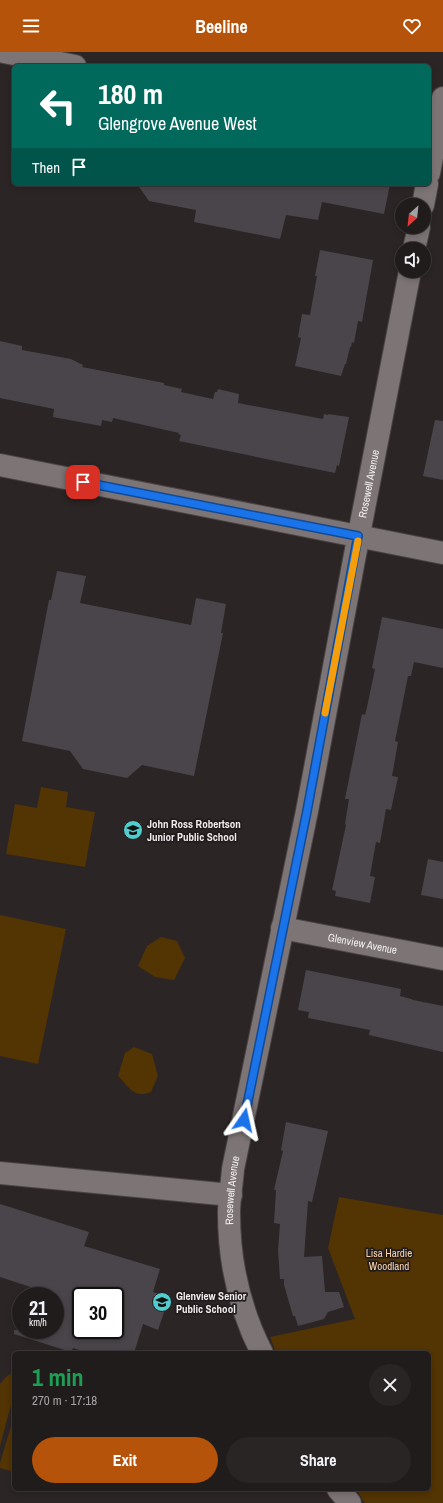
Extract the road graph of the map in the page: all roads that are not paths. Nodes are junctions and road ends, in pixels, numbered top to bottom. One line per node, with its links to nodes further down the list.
1 (4, 52): 2 (street)
2 (65, 64)
3 (443, 98): 4 (street)
4 (436, 137): 5 (street)
5 (431, 163)
6 (427, 186): 7 (street)
7 (424, 198)
8 (409, 278): 10 (street, Rosewell Avenue)
9 (0, 465): 10 (street)
10 (358, 536): 11 (street); 12 (street, Rosewell Avenue)
11 (443, 553)
12 (282, 928): 13 (street, Glenview Avenue); 15 (street, Rosewell Avenue)
13 (443, 959)
14 (0, 1174): 15 (street)
15 (230, 1195): 16 (street, Rosewell Avenue)
16 (261, 1351)
17 (338, 1491): 19 (street)
18 (339, 1491): 20 (street)
19 (341, 1503)
20 (350, 1503)

